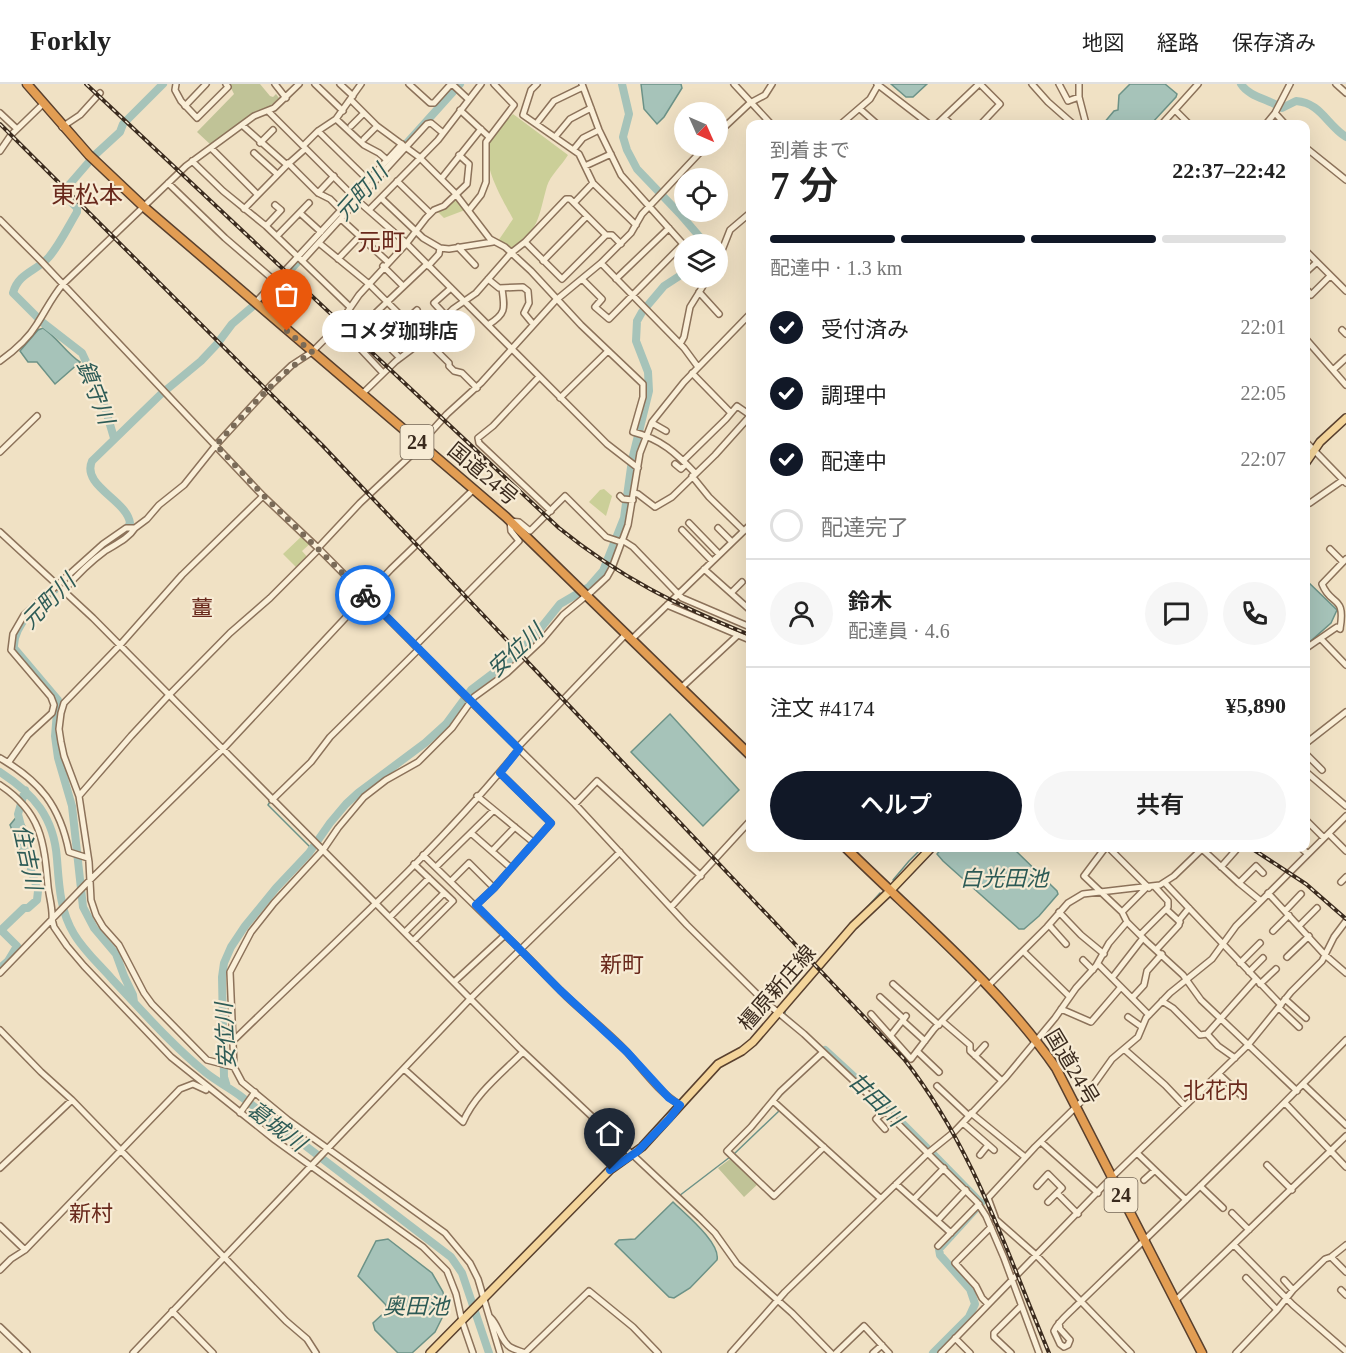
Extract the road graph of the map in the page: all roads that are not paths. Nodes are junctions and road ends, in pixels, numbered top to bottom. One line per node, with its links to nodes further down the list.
1 (176, 84): 34 (street)
2 (206, 84): 34 (street)
3 (226, 84): 34 (street)
4 (275, 84): 29 (street)
5 (299, 84): 29 (street)
6 (315, 84): 41 (street)
7 (340, 84): 30 (street)
8 (361, 84): 30 (street)
9 (409, 84): 10 (street)
10 (453, 84): 31 (street)
11 (481, 84): 31 (street)
12 (494, 84): 70 (street)
13 (537, 84): 58 (street)
14 (734, 84): 32 (street)
15 (771, 84): 32 (street)
16 (980, 84): 44 (street); 51 (street)
17 (1032, 84): 52 (street)
18 (1059, 84): 28 (street)
19 (1079, 84): 28 (street)
20 (1198, 84): 39 (street)
21 (1290, 84): 36 (street)
22 (1336, 84): 27 (street)
23 (29, 85): 33 (highway, 国道24号 / 24)
24 (583, 85): 35 (street); 58 (street)
25 (878, 85): 37 (street); 49 (street)
26 (100, 93): 63 (street)
27 (1346, 93)
28 (1078, 96): 53 (street)
29 (286, 98): 40 (street)
30 (352, 98): 41 (street); 43 (street)
31 (468, 99): 38 (street)
32 (750, 103): 46 (street); 59 (street)
33 (43, 104): 63 (highway, 国道24号 / 24); 64 (street)
34 (185, 106)
35 (591, 108): 67 (street); 71 (street)
36 (1278, 108): 56 (street); 57 (street)
37 (860, 109): 47 (street); 48 (street)
38 (460, 110): 65 (street); 69 (street)
39 (1175, 110): 54 (street); 55 (street)
40 (268, 111): 60 (street); 75 (street)
41 (343, 111): 45 (street)
42 (0, 113): 64 (street)
43 (364, 113): 61 (street); 62 (street)
44 (944, 118): 50 (street)
45 (336, 119): 68 (street); 85 (street)
46 (767, 120)
47 (846, 120)
48 (872, 120)
49 (924, 120)
50 (946, 120)
51 (985, 120)
52 (1068, 120)
53 (1085, 120)
54 (1166, 120)
55 (1185, 120)
56 (1269, 120)
57 (1283, 120)
58 (536, 124): 71 (street)
59 (728, 124)
60 (242, 125): 73 (street); 76 (street)
61 (351, 126)
62 (377, 126): 72 (street); 74 (street)
63 (62, 127): 106 (highway, 国道24号 / 24)
64 (17, 129): 78 (street)
65 (481, 129): 70 (street); 82 (street)
66 (273, 130): 73 (street)
67 (599, 130): 77 (street); 81 (street)
68 (318, 131): 75 (street); 92 (street)
69 (443, 133): 74 (street); 84 (street)
70 (488, 136): 110 (street)
71 (555, 137): 77 (street)
72 (364, 139)
73 (260, 143): 87 (street)
74 (404, 146): 84 (street); 85 (street); 100 (street)
75 (305, 147): 87 (street); 90 (street)
76 (212, 148): 86 (street); 98 (street)
77 (574, 149): 88 (street)
78 (0, 151)
79 (1310, 151): 93 (street)
80 (254, 153): 89 (street)
81 (610, 154): 88 (street); 105 (street)
82 (459, 155): 91 (street); 99 (street)
83 (697, 156): 105 (street)
84 (419, 157): 91 (street); 94 (street)
85 (387, 160): 92 (street)
86 (192, 161): 95 (street); 107 (street)
87 (287, 164): 89 (street); 97 (street)
88 (585, 166): 96 (street)
89 (277, 174): 98 (street)
90 (334, 176): 97 (street); 100 (street)
91 (441, 179): 99 (street)
92 (368, 180): 100 (street)
93 (1346, 180)
94 (397, 181): 101 (street); 112 (street)
95 (168, 183): 106 (street); 148 (street)
96 (593, 183): 103 (street); 117 (street)
97 (318, 193): 108 (street)
98 (257, 194): 107 (street)
99 (456, 195): 110 (street); 112 (street)
100 (356, 198): 108 (street); 109 (street); 115 (street)
101 (381, 198): 109 (street); 120 (street)
102 (309, 203): 111 (street)
103 (574, 203): 113 (street); 127 (street)
104 (275, 205): 118 (street)
105 (649, 206): 117 (street); 119 (street)
106 (144, 207): 149 (street); 162 (highway, 国道24号 / 24)
107 (244, 209): 118 (street)
108 (341, 210): 121 (street)
109 (369, 210): 129 (street)
110 (469, 210): 126 (street)
111 (300, 213): 121 (street); 125 (street)
112 (430, 213): 120 (street)
113 (587, 216): 122 (street); 137 (street)
114 (746, 216): 123 (street)
115 (341, 219): 124 (street); 128 (street)
116 (0, 220): 149 (street)
117 (636, 225): 130 (street)
118 (266, 226): 125 (street)
119 (669, 228): 147 (street); 158 (street)
120 (415, 231): 129 (street); 132 (street)
121 (321, 232): 135 (street)
122 (606, 235): 130 (street); 137 (street)
123 (728, 235)
124 (360, 236): 136 (street); 140 (street)
125 (277, 237): 135 (street)
126 (493, 242): 131 (street); 133 (street)
127 (525, 242): 133 (street); 137 (street)
128 (319, 243): 135 (street); 136 (street)
129 (406, 244): 140 (street); 142 (street)
130 (621, 244): 139 (street)
131 (458, 247): 132 (street); 141 (street)
132 (440, 248): 142 (street)
133 (511, 253): 145 (street); 159 (street)
134 (1310, 255): 138 (street)
135 (300, 259): 148 (street); 163 (street)
136 (338, 259): 150 (street)
137 (543, 261)
138 (1317, 262): 143 (street); 144 (street)
139 (601, 263): 146 (street); 147 (street)
140 (386, 264): 150 (street); 151 (street)
141 (475, 264)
142 (428, 265): 151 (street); 152 (street)
143 (1310, 268)
144 (1330, 276): 155 (street); 157 (street)
145 (488, 279): 154 (street); 161 (street)
146 (582, 279): 158 (street); 159 (street)
147 (616, 279): 158 (street)
148 (275, 281): 162 (street)
149 (63, 284): 180 (street); 198 (street)
150 (369, 284): 160 (street); 163 (street)
151 (403, 286): 160 (street)
152 (451, 288): 161 (street); 166 (street)
153 (702, 288): 156 (street)
154 (502, 289): 169 (street); 170 (street)
155 (1346, 291)
156 (699, 292): 165 (street); 173 (street)
157 (1310, 294)
158 (632, 295): 173 (street)
159 (558, 300): 169 (street); 176 (street)
160 (386, 302): 168 (street); 178 (street)
161 (464, 302): 166 (street); 170 (street)
162 (255, 303): 177 (highway, 国道24号 / 24)
163 (350, 307): 177 (street)
164 (417, 310): 168 (street)
165 (719, 314)
166 (446, 316): 171 (street)
167 (746, 318): 181 (street)
168 (405, 321): 171 (street)
169 (533, 324): 175 (street)
170 (488, 325): 175 (street)
171 (423, 339): 178 (street); 187 (street)
172 (354, 342): 184 (street)
173 (680, 344): 181 (street)
174 (1310, 344): 182 (street)
175 (511, 349): 185 (street); 187 (street)
176 (608, 351): 189 (street); 197 (street)
177 (312, 352): 188 (highway, 国道24号 / 24); 198 (street)
178 (399, 358): 184 (street)
179 (1346, 358): 182 (street)
180 (0, 361)
181 (698, 367): 183 (street)
182 (1333, 370): 186 (street)
183 (692, 373): 190 (street); 195 (street)
184 (383, 374): 188 (street)
185 (539, 377): 189 (street); 214 (street)
186 (1346, 385)
187 (477, 388): 199 (street)
188 (362, 394): 199 (highway, 国道24号 / 24)
189 (560, 398): 206 (street)
190 (731, 413): 191 (street); 204 (street)
191 (746, 413)
192 (37, 416): 202 (street)
193 (1346, 418): 201 (main road)
194 (746, 420): 207 (street)
195 (652, 423): 196 (street); 197 (street)
196 (666, 431)
197 (645, 435): 204 (street); 206 (street)
198 (216, 445): 210 (street); 217 (street)
199 (421, 445): 209 (highway, 国道24号 / 24); 224 (street)
200 (1310, 446): 201 (street)
201 (1314, 450): 203 (main road); 208 (street)
202 (0, 452)
203 (1310, 456)
204 (685, 462): 205 (street); 207 (street)
205 (675, 464)
206 (636, 467): 212 (street)
207 (694, 475): 212 (street); 219 (street)
208 (1344, 482): 213 (street)
209 (474, 489): 215 (highway, 国道24号 / 24); 236 (street)
210 (264, 496): 224 (street); 245 (street)
211 (622, 497): 212 (street)
212 (633, 497): 222 (street)
213 (1310, 503)
214 (551, 510): 215 (street); 222 (street)
215 (510, 521): 233 (highway, 国道24号 / 24); 247 (street)
216 (689, 523): 226 (street)
217 (134, 528): 231 (street); 232 (street)
218 (718, 528): 223 (street)
219 (744, 531): 223 (street)
220 (0, 532): 231 (street)
221 (683, 532): 227 (street)
222 (621, 541): 233 (street); 235 (street)
223 (732, 542): 226 (street)
224 (319, 548): 236 (street); 250 (street)
225 (1330, 549): 228 (street)
226 (719, 554): 227 (street)
227 (712, 561): 229 (street)
228 (1345, 561): 240 (street)
229 (704, 569): 234 (street); 235 (street)
230 (742, 582): 234 (street)
231 (58, 585): 232 (street); 253 (street)
232 (64, 590): 245 (street)
233 (584, 592): 242 (highway, 国道24号 / 24); 251 (street)
234 (731, 593): 238 (street)
235 (678, 594): 237 (street); 239 (street)
236 (367, 596): 247 (street); 256 (street)
237 (667, 605): 241 (street); 242 (street)
238 (746, 606)
239 (746, 624)
240 (1343, 631): 244 (street)
241 (738, 635): 243 (street); 249 (street)
242 (628, 637): 249 (highway, 国道24号 / 24); 255 (street)
243 (746, 638)
244 (1321, 639): 246 (street); 248 (street)
245 (120, 645): 250 (street); 253 (street)
246 (1310, 646)
247 (418, 647): 251 (street); 267 (street)
248 (1346, 665)
249 (681, 688): 257 (highway, 国道24号 / 24)
250 (169, 695): 256 (street); 265 (street)
251 (470, 701): 255 (street); 278 (street)
252 (1346, 712): 254 (street)
253 (57, 713): 260 (street); 265 (street)
254 (1310, 740)
255 (519, 748): 262 (street); 268 (street)
256 (222, 750): 267 (street); 302 (street)
257 (746, 751)
258 (0, 758): 260 (street)
259 (1310, 758): 261 (street)
260 (8, 763): 292 (street)
261 (1322, 770)
262 (500, 773): 266 (street); 277 (street)
263 (1310, 775): 269 (street)
264 (0, 785): 324 (street)
265 (79, 796): 292 (street)
266 (477, 796): 270 (street); 291 (street)
267 (272, 800): 278 (street)
268 (575, 804): 281 (street); 299 (street)
269 (1346, 806)
270 (494, 810): 274 (street); 275 (street)
271 (1346, 816): 276 (street)
272 (1310, 823): 276 (street)
273 (746, 826): 299 (street)
274 (515, 827): 277 (street); 279 (street)
275 (471, 833): 279 (street); 295 (street)
276 (1327, 836): 280 (street); 290 (street)
277 (533, 842): 296 (street)
278 (322, 849): 315 (street); 384 (street)
279 (492, 851): 296 (street)
280 (1346, 851)
281 (620, 852): 317 (street); 340 (street)
282 (850, 852): 309 (highway, 国道24号 / 24)
283 (927, 852): 309 (main road, 橿原新庄線)
284 (1104, 852): 310 (street)
285 (1111, 852): 308 (street)
286 (1199, 852): 305 (street)
287 (1207, 852): 294 (street)
288 (1234, 852): 294 (street)
289 (1306, 852): 290 (street)
290 (1308, 854): 312 (street)
291 (423, 855): 293 (street); 295 (street)
292 (86, 857): 302 (street)
293 (414, 864): 301 (street); 315 (street)
294 (1219, 864): 297 (street); 306 (street)
295 (436, 867): 303 (street)
296 (511, 868): 307 (street)
297 (1210, 869)
298 (1263, 873): 306 (street)
299 (701, 876): 317 (street)
300 (1346, 877): 304 (street)
301 (429, 878): 311 (street); 325 (street)
302 (89, 881): 324 (street); 396 (street)
303 (451, 881): 307 (street); 316 (street)
304 (1341, 882)
305 (1166, 883): 308 (street); 318 (street)
306 (1239, 883): 314 (street)
307 (494, 888): 316 (street)
308 (1150, 888): 310 (street); 320 (street); 322 (street)
309 (890, 891): 359 (highway, 国道24号 / 24); 371 (main road, 橿原新庄線)
310 (1101, 892): 321 (street); 322 (street)
311 (444, 893): 332 (street); 336 (street)
312 (1268, 893): 314 (street); 323 (street)
313 (1301, 894): 323 (street)
314 (1261, 901): 338 (street)
315 (375, 902): 325 (street); 384 (street)
316 (476, 905): 333 (street)
317 (671, 907): 371 (street)
318 (1189, 908): 328 (street); 338 (street)
319 (1317, 908): 330 (street)
320 (1167, 910): 328 (street); 335 (street)
321 (1059, 912): 329 (street); 343 (street)
322 (1122, 912): 327 (street)
323 (1287, 913): 330 (street); 331 (street)
324 (53, 917): 354 (street); 404 (street)
325 (390, 917): 332 (street)
326 (1346, 921): 345 (street)
327 (1127, 922): 335 (street); 343 (street)
328 (1180, 922): 341 (street)
329 (1049, 925): 337 (street); 342 (street)
330 (1300, 926): 334 (street)
331 (1273, 931)
332 (405, 932): 336 (street)
333 (505, 935): 340 (street); 358 (street)
334 (1309, 936): 345 (street); 346 (street)
335 (1142, 937): 341 (street); 356 (street)
336 (413, 941): 358 (street)
337 (1066, 944)
338 (1223, 944): 349 (street); 357 (street)
339 (1260, 944): 349 (street)
340 (521, 949): 366 (street); 410 (street)
341 (1156, 950): 344 (street)
342 (1023, 951): 359 (street); 363 (street)
343 (1104, 954): 350 (street)
344 (1162, 954): 357 (street); 365 (street)
345 (1325, 955): 355 (street); 367 (street)
346 (1287, 957)
347 (1263, 958): 353 (street)
348 (1083, 960): 352 (street)
349 (1240, 963): 353 (street)
350 (1098, 964): 352 (street); 356 (street)
351 (1276, 969): 360 (street)
352 (1093, 970): 363 (street)
353 (1249, 972): 360 (street)
354 (0, 973)
355 (1346, 973)
356 (1112, 978): 362 (street)
357 (1187, 979): 368 (street); 377 (street)
358 (454, 982): 366 (street)
359 (985, 982): 378 (street); 385 (highway, 国道24号 / 24)
360 (1258, 982): 369 (street); 377 (street)
361 (893, 984): 378 (street)
362 (1121, 987): 365 (street); 370 (street)
363 (1070, 996): 370 (street)
364 (880, 997): 376 (street)
365 (1132, 998): 373 (street)
366 (470, 999): 391 (street); 397 (street)
367 (1285, 999): 369 (street); 375 (street)
368 (1162, 1001): 373 (street); 382 (street)
369 (1280, 1006): 379 (street); 389 (street)
370 (1061, 1009): 385 (street)
371 (778, 1012): 392 (street); 410 (main road, 橿原新庄線)
372 (871, 1014): 383 (street)
373 (1149, 1015): 380 (street)
374 (1128, 1017): 380 (street)
375 (1306, 1018)
376 (904, 1019): 383 (street); 387 (street)
377 (1220, 1019): 382 (street); 389 (street)
378 (941, 1023): 387 (street); 394 (street)
379 (1299, 1027)
380 (1142, 1028): 390 (street)
381 (0, 1030): 407 (street)
382 (1207, 1034): 395 (street)
383 (891, 1035): 393 (street)
384 (234, 1040): 396 (street)
385 (1036, 1040): 400 (street); 412 (highway, 国道24号 / 24)
386 (1346, 1040): 401 (street)
387 (925, 1041): 393 (street)
388 (985, 1045): 394 (street)
389 (1248, 1045): 395 (street); 403 (street)
390 (1124, 1049): 411 (street); 412 (street)
391 (523, 1052): 397 (street); 429 (street)
392 (823, 1052): 408 (street); 413 (street)
393 (918, 1052): 398 (street)
394 (975, 1056): 400 (street)
395 (1235, 1058): 399 (street)
396 (233, 1067): 405 (street)
397 (404, 1069): 423 (street)
398 (939, 1071)
399 (1219, 1074): 406 (street); 411 (street)
400 (1002, 1081): 415 (street)
401 (1303, 1084): 403 (street); 417 (street)
402 (937, 1086): 415 (street)
403 (1297, 1091): 409 (street)
404 (213, 1092): 414 (street); 424 (street)
405 (254, 1094): 414 (street); 423 (street)
406 (1244, 1098)
407 (72, 1100): 424 (street); 435 (street)
408 (775, 1103): 422 (street); 422 (street)
409 (1285, 1103): 426 (street); 442 (street)
410 (680, 1105): 429 (main road, 橿原新庄線)
411 (1185, 1106): 428 (street)
412 (1076, 1108): 420 (street); 438 (highway, 国道24号 / 24)
413 (885, 1111): 418 (street); 427 (street)
414 (241, 1112): 433 (street)
415 (970, 1114): 416 (street); 431 (street)
416 (963, 1123): 421 (street); 427 (street)
417 (1346, 1125)
418 (885, 1129)
419 (1346, 1136): 426 (street)
420 (1041, 1142): 431 (street); 446 (street)
421 (988, 1145): 425 (street); 430 (street)
422 (824, 1147): 447 (street)
423 (328, 1149): 433 (street); 477 (street)
424 (120, 1150): 466 (street); 469 (street)
425 (994, 1150)
426 (1332, 1150): 434 (street); 444 (street)
427 (928, 1153): 436 (street); 440 (street)
428 (1137, 1153): 437 (street); 438 (street)
429 (633, 1155): 477 (main road, 橿原新庄線); 478 (street)
430 (980, 1155)
431 (1024, 1156): 456 (street)
432 (1267, 1165): 444 (street)
433 (312, 1166): 469 (street); 486 (street)
434 (1346, 1167)
435 (0, 1168)
436 (944, 1168): 443 (street); 448 (street)
437 (1154, 1171): 439 (street); 449 (street)
438 (1111, 1178): 446 (street); 462 (highway, 国道24号 / 24)
439 (1144, 1180)
440 (896, 1184): 447 (street); 448 (street)
441 (1037, 1186): 445 (street)
442 (1200, 1186): 449 (street); 452 (street)
443 (966, 1190): 451 (street); 457 (street)
444 (1292, 1190): 460 (street)
445 (1057, 1193): 450 (street); 454 (street)
446 (1098, 1193): 454 (street)
447 (880, 1198): 478 (street)
448 (914, 1199): 457 (street)
449 (1186, 1200): 462 (street)
450 (1048, 1202)
451 (980, 1206): 455 (street); 461 (street)
452 (1223, 1208)
453 (1232, 1213): 460 (street)
454 (1078, 1214): 467 (street)
455 (986, 1216): 456 (street); 459 (street)
456 (996, 1217): 467 (street)
457 (938, 1220): 461 (street)
458 (0, 1226): 466 (street)
459 (990, 1227): 473 (street); 481 (street)
460 (1249, 1230): 463 (street)
461 (951, 1233): 465 (street)
462 (1144, 1241): 479 (highway, 国道24号 / 24); 480 (street)
463 (1234, 1245): 476 (street); 479 (street)
464 (1346, 1245): 468 (street)
465 (938, 1246)
466 (25, 1250): 470 (street)
467 (1036, 1255): 473 (street); 480 (street)
468 (1331, 1257): 471 (street); 475 (street)
469 (224, 1258): 484 (street); 496 (street)
470 (0, 1270)
471 (1346, 1272)
472 (1246, 1278): 483 (street)
473 (1012, 1280): 481 (street); 482 (street)
474 (1284, 1280): 475 (street)
475 (1293, 1290): 476 (street)
476 (1286, 1297): 483 (street); 492 (street)
477 (483, 1300): 485 (street); 486 (main road, 橿原新庄線)
478 (777, 1300): 502 (street); 503 (street)
479 (1176, 1301): 512 (highway, 国道24号 / 24)
480 (1081, 1302): 487 (street); 511 (street)
481 (988, 1304): 489 (street)
482 (1021, 1306): 509 (street); 510 (street)
483 (1277, 1310): 513 (street)
484 (172, 1311): 494 (street); 495 (street)
485 (489, 1316): 499 (street); 500 (street)
486 (464, 1319): 497 (main road, 橿原新庄線); 498 (street)
487 (1059, 1323): 491 (street); 491 (street)
488 (0, 1327): 493 (street)
489 (955, 1338): 507 (street); 508 (street)
490 (882, 1345): 504 (street); 505 (street); 506 (street)
491 (1063, 1350)
492 (1346, 1351)
493 (27, 1353)
494 (133, 1353)
495 (213, 1353)
496 (316, 1353)
497 (430, 1353)
498 (473, 1353)
499 (500, 1353)
500 (525, 1353): 501 (street)
501 (658, 1353)
502 (731, 1353)
503 (831, 1353)
504 (836, 1353)
505 (873, 1353)
506 (889, 1353)
507 (940, 1353)
508 (970, 1353)
509 (1011, 1353)
510 (1038, 1353)
511 (1131, 1353)
512 (1202, 1353)
513 (1236, 1353)

